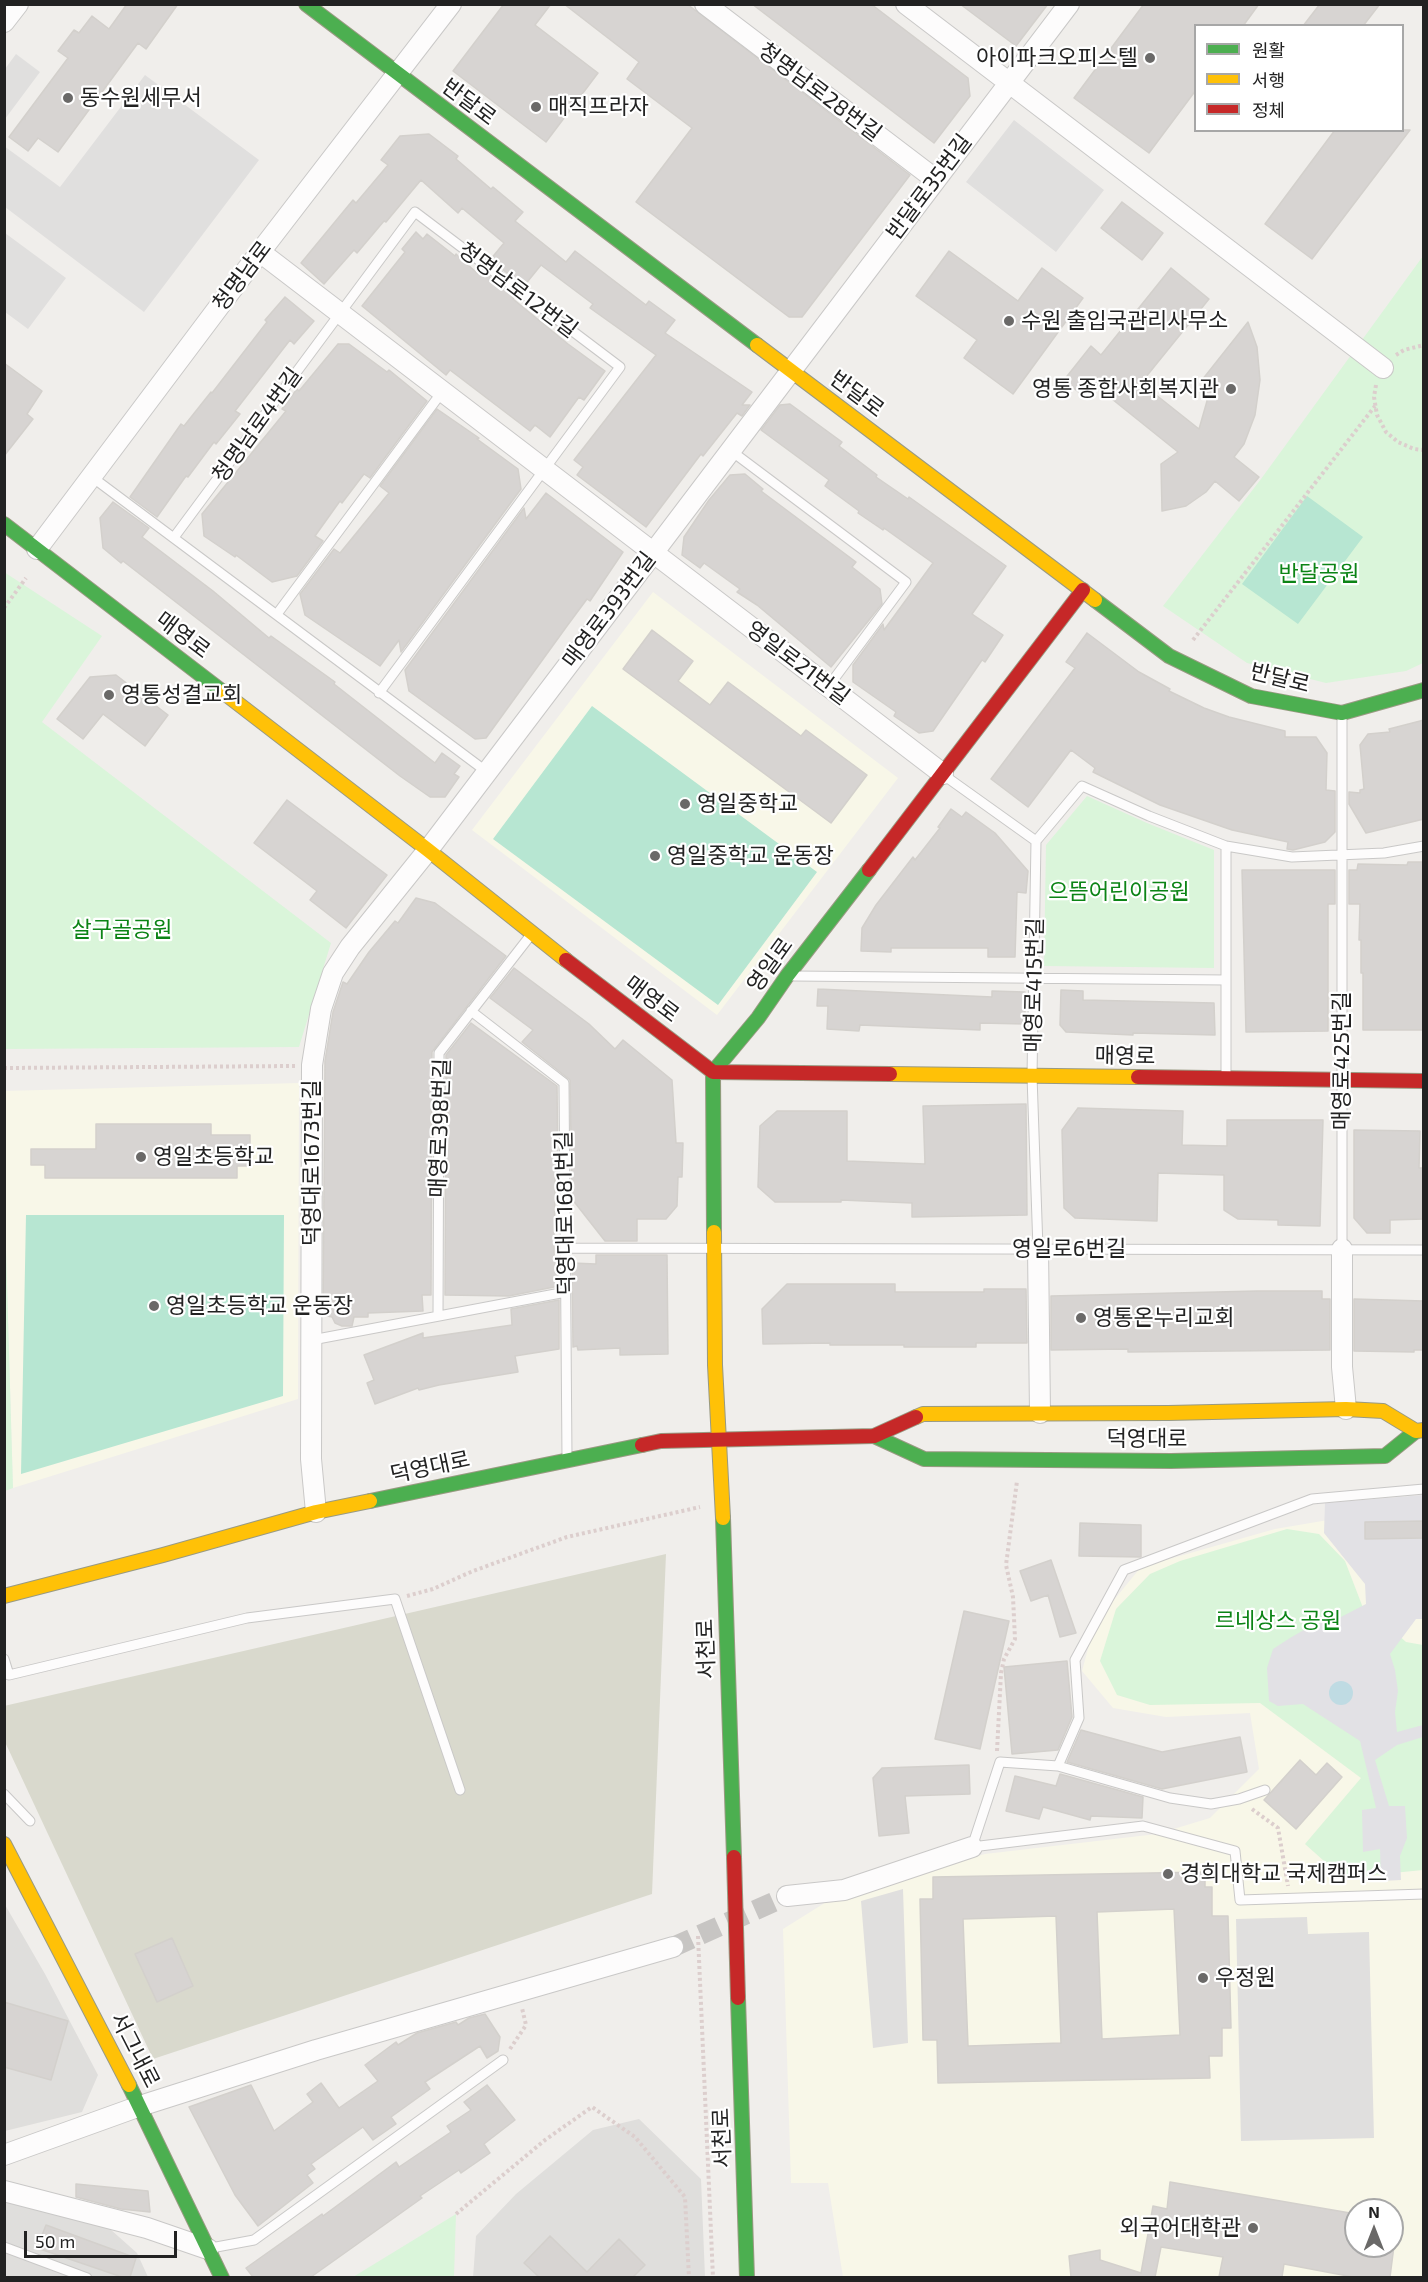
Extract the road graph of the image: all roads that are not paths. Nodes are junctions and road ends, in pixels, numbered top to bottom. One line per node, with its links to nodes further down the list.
1 (18, 4): 7 (street)
2 (306, 4): 8 (street, 반달로)
3 (451, 4): 8 (street, 청명남로)
4 (705, 4): 10 (street, 청명남로28번길)
5 (906, 4): 9 (street)
6 (1069, 4): 9 (street, 반달로35번길)
7 (4, 22)
8 (397, 73): 11 (street, 청명남로); 14 (street, 반달로)
9 (1009, 83): 10 (street, 반달로35번길); 13 (street)
10 (935, 179): 14 (street, 반달로35번길)
11 (260, 252): 12 (street); 18 (street, 청명남로)
12 (340, 313): 15 (street); 17 (lane, 청명남로12번길); 20 (lane, 청명남로4번길)
13 (1383, 368)
14 (790, 370): 16 (street, 매영로393번길); 23 (street, 반달로)
15 (442, 392): 17 (street); 24 (lane)
16 (730, 450): 22 (street, 매영로393번길); 25 (lane)
17 (543, 470): 22 (street); 27 (lane)
18 (92, 477): 20 (lane); 21 (street, 청명남로)
19 (4, 524): 21 (street, 매영로)
20 (175, 536): 24 (lane)
21 (37, 549): 34 (street, 매영로)
22 (652, 552): 25 (street, 영일로21번길); 29 (street, 매영로393번길)
23 (1083, 590): 28 (street, 반달로); 30 (street, 영일로)
24 (277, 615): 27 (lane)
25 (828, 687): 30 (street, 영일로21번길)
26 (1424, 690): 28 (street, 반달로)
27 (379, 693): 29 (lane)
28 (1342, 713): 35 (lane, 매영로425번길)
29 (487, 772): 34 (street, 매영로393번길)
30 (943, 774): 31 (lane); 37 (street, 영일로)
31 (1036, 841): 32 (lane); 38 (lane, 매영로415번길)
32 (1226, 846): 35 (lane); 39 (lane)
33 (1424, 846): 35 (lane)
34 (428, 850): 36 (street, 매영로); 53 (street, 덕영대로1673번길)
35 (1342, 854): 44 (lane, 매영로425번길)
36 (532, 934): 40 (lane, 매영로398번길); 41 (street, 매영로)
37 (788, 975): 38 (lane); 41 (street, 영일로)
38 (1034, 978): 39 (lane); 42 (lane, 매영로415번길)
39 (1226, 980): 43 (lane)
40 (471, 1011): 46 (lane, 덕영대로1681번길); 52 (lane, 매영로398번길)
41 (713, 1072): 42 (street, 매영로); 47 (street)
42 (1032, 1076): 43 (street, 매영로); 48 (lane, 매영로415번길)
43 (1226, 1079): 44 (street, 매영로)
44 (1342, 1080): 45 (street, 매영로); 49 (lane, 매영로425번길)
45 (1424, 1081)
46 (566, 1248): 47 (lane, 영일로6번길); 51 (lane, 덕영대로1681번길)
47 (715, 1249): 48 (lane, 영일로6번길); 58 (street)
48 (1038, 1249): 49 (lane, 영일로6번길); 55 (street, 매영로415번길)
49 (1342, 1249): 50 (lane, 영일로6번길); 54 (street, 매영로425번길)
50 (1424, 1250)
51 (566, 1292): 52 (lane); 59 (lane, 덕영대로1681번길)
52 (438, 1316): 53 (lane)
53 (312, 1340): 61 (street, 덕영대로1673번길)
54 (1346, 1410): 55 (street, 덕영대로); 56 (street, 덕영대로)
55 (1040, 1413): 57 (street, 덕영대로)
56 (1420, 1430): 57 (street, 덕영대로)
57 (874, 1436): 58 (street, 덕영대로)
58 (720, 1440): 59 (street, 덕영대로); 82 (street, 서천로, bridge)
59 (567, 1460): 61 (street, 덕영대로)
60 (1424, 1489): 64 (lane)
61 (316, 1512): 62 (street, 덕영대로)
62 (4, 1596)
63 (4, 1659): 65 (lane)
64 (1058, 1766): 66 (lane); 70 (lane)
65 (460, 1790)
66 (1265, 1790)
67 (4, 1794): 68 (lane)
68 (30, 1821)
69 (4, 1844): 75 (street, 서그내로)
70 (972, 1847): 71 (lane); 72 (street)
71 (1424, 1894)
72 (787, 1896)
73 (673, 1947): 75 (street)
74 (503, 2060): 79 (lane)
75 (140, 2106): 76 (street); 79 (street, 서그내로)
76 (4, 2155)
77 (4, 2191): 79 (street)
78 (4, 2247): 80 (lane)
79 (208, 2249): 81 (street, 서그내로)
80 (87, 2277)
81 (222, 2277)
82 (747, 2277)

